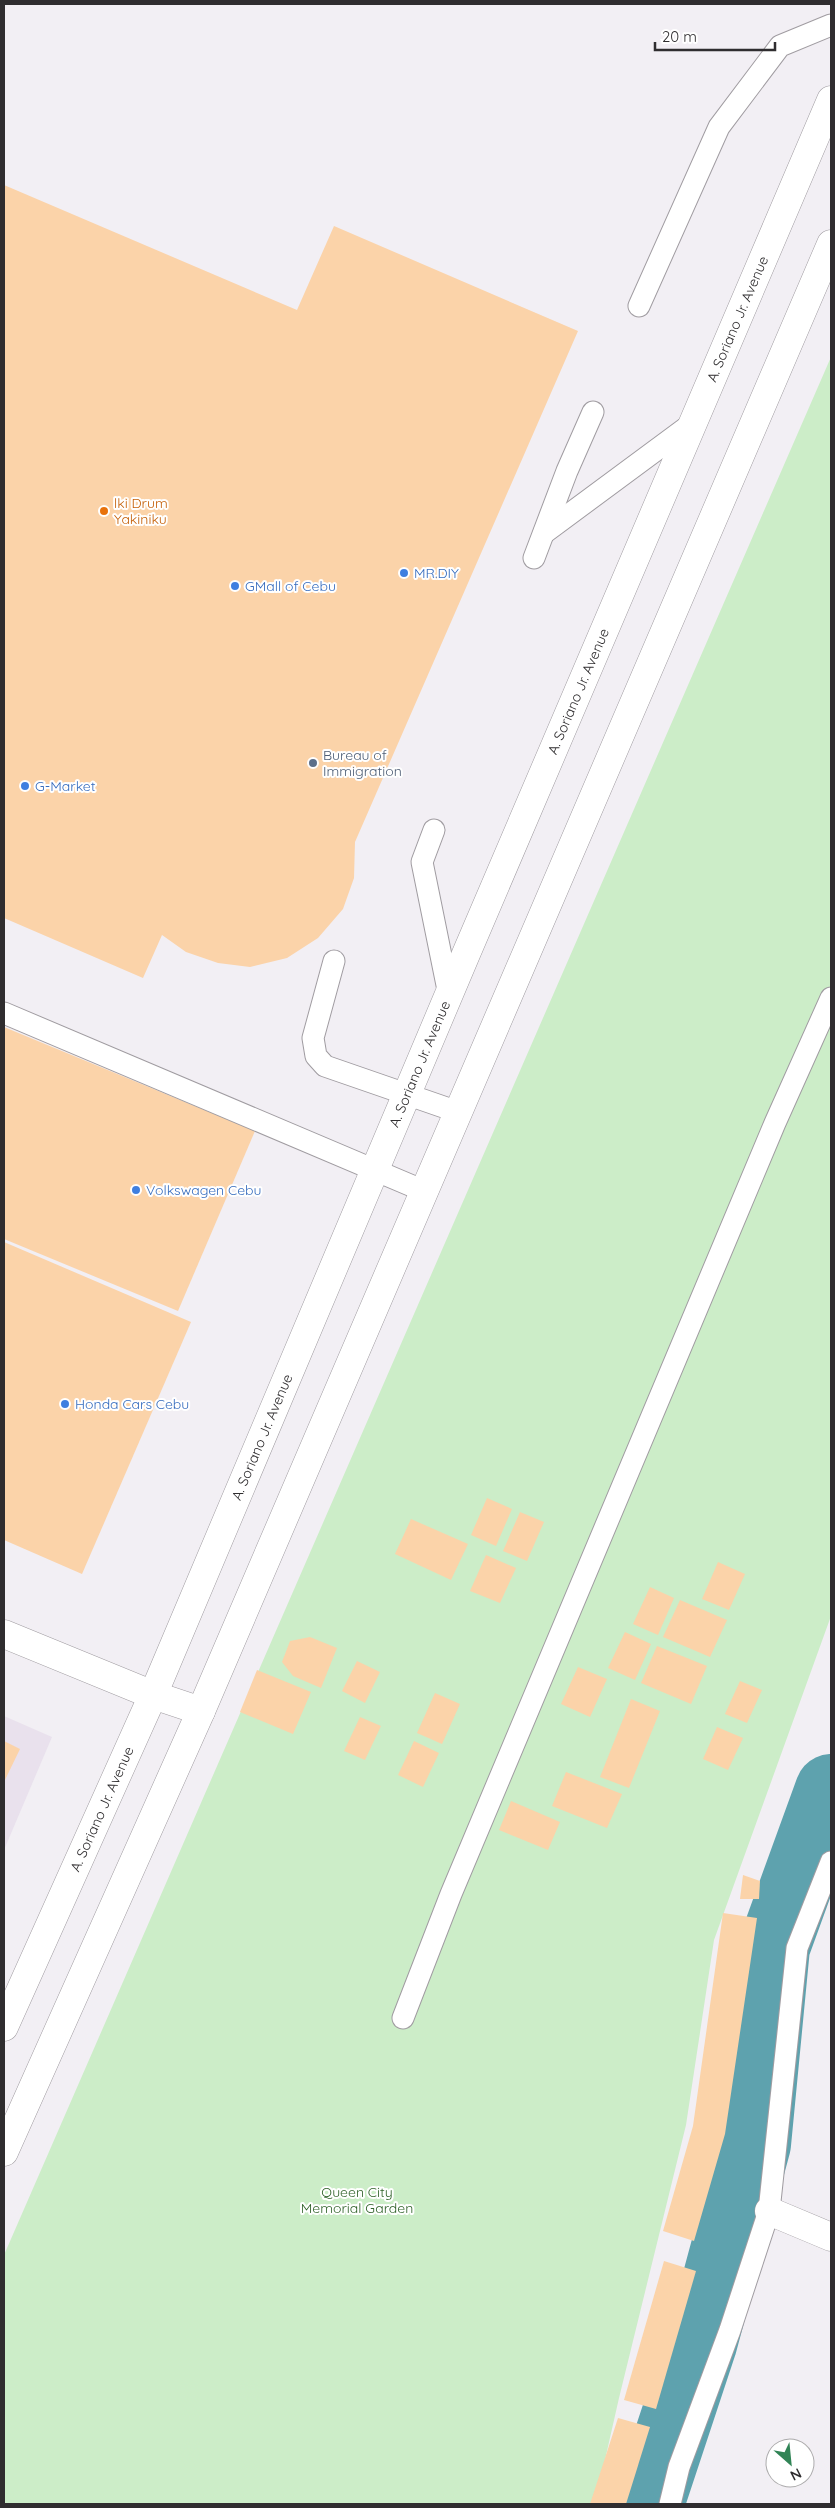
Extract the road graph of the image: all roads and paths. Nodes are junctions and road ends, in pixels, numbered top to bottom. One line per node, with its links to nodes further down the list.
1 (831, 25): 4 (lane)
2 (831, 100): 6 (street, A. Soriano Jr. Avenue)
3 (831, 244): 15 (street)
4 (639, 306)
5 (593, 412): 7 (lane)
6 (694, 422): 7 (lane); 11 (street, A. Soriano Jr. Avenue)
7 (544, 532): 8 (lane)
8 (534, 558)
9 (434, 830): 11 (lane)
10 (334, 962): 14 (lane)
11 (448, 995): 14 (street, A. Soriano Jr. Avenue)
12 (831, 998): 22 (lane)
13 (4, 1013): 16 (lane)
14 (407, 1094): 15 (lane); 16 (street, A. Soriano Jr. Avenue)
15 (458, 1112): 17 (street)
16 (375, 1170): 17 (lane); 19 (street, A. Soriano Jr. Avenue)
17 (424, 1191): 20 (street)
18 (4, 1634): 19 (street)
19 (153, 1695): 20 (street); 23 (street, A. Soriano Jr. Avenue)
20 (201, 1711): 24 (street)
21 (831, 1862): 25 (lane)
22 (402, 2018)
23 (4, 2026)
24 (4, 2152)
25 (769, 2211): 26 (street); 27 (lane)
26 (831, 2237)
27 (670, 2504)

